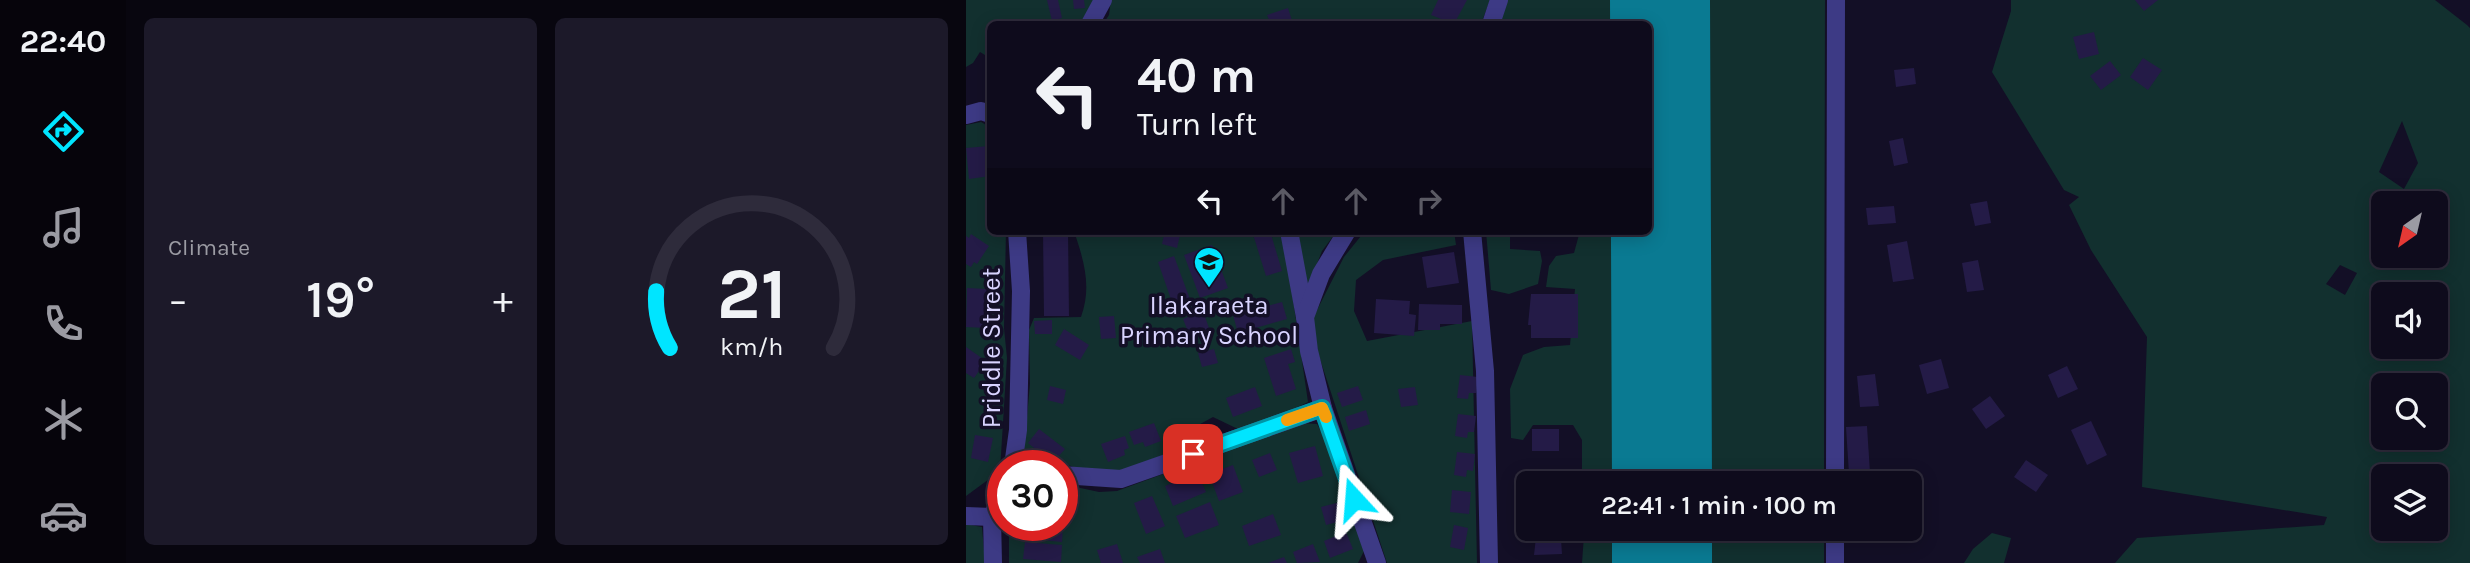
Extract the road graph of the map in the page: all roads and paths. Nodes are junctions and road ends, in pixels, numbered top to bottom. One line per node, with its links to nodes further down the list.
1 (1103, 0): 4 (street)
2 (1499, 0): 5 (street)
3 (1836, 0): 15 (street)
4 (1092, 21)
5 (1492, 21)
6 (987, 113): 7 (street)
7 (966, 115)
8 (1017, 235): 14 (street, Priddle Street)
9 (1290, 235): 12 (street)
10 (1345, 235): 12 (street)
11 (1472, 235): 23 (street)
12 (1305, 317): 13 (street)
13 (1322, 408): 16 (street); 22 (street)
14 (1017, 450)
15 (1835, 471)
16 (1078, 476)
17 (966, 516): 18 (street)
18 (987, 517)
19 (993, 541): 21 (street)
20 (1835, 541): 24 (street)
21 (993, 563)
22 (1376, 563)
23 (1489, 563)
24 (1835, 563)

